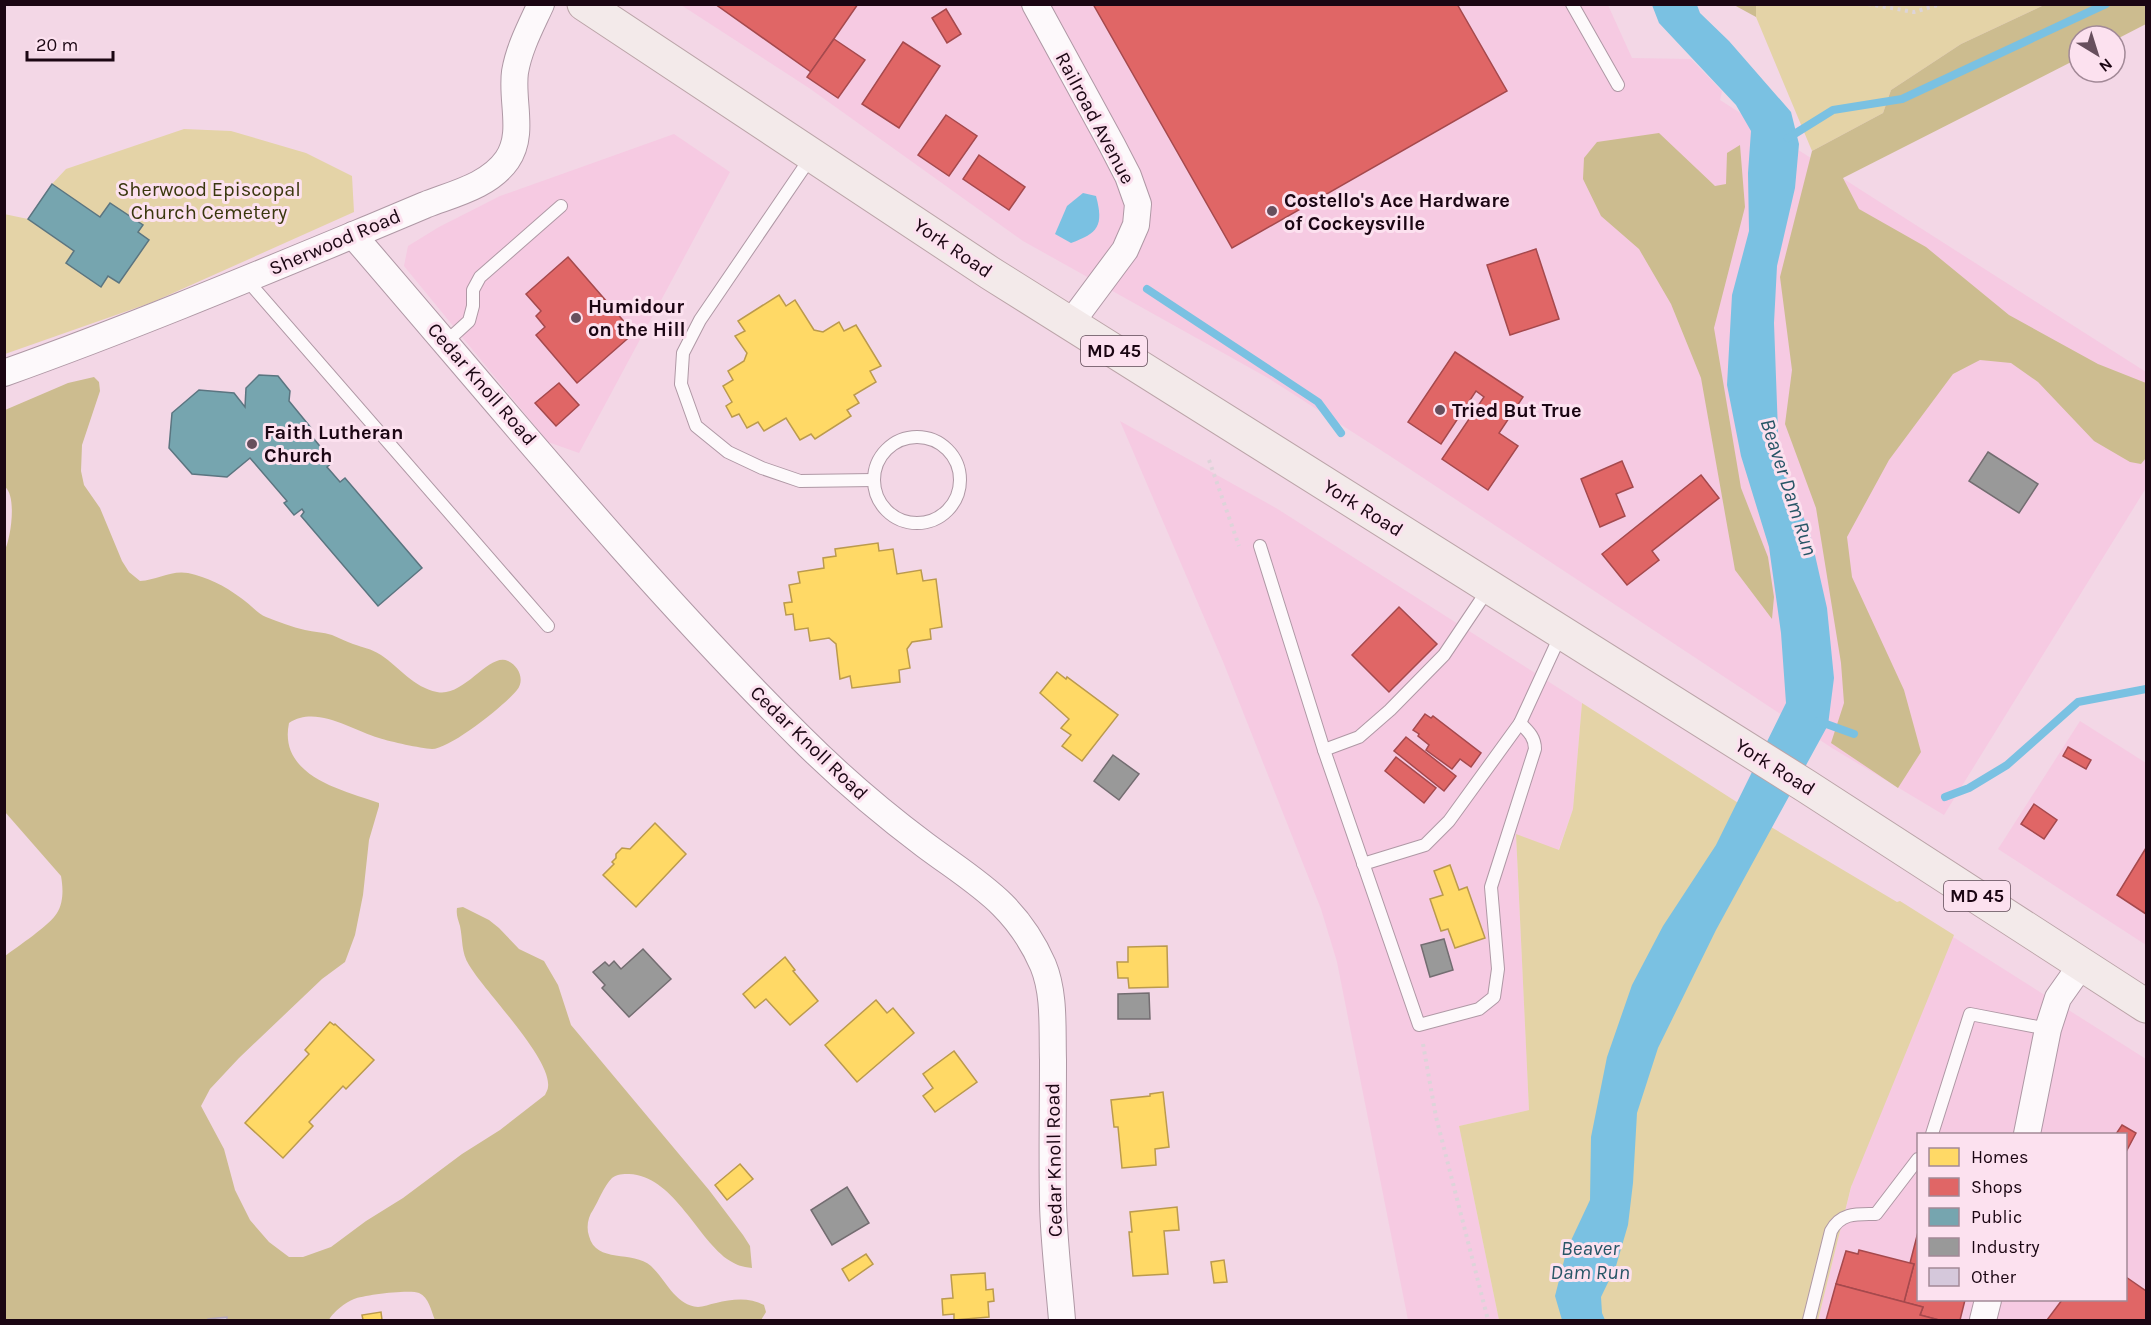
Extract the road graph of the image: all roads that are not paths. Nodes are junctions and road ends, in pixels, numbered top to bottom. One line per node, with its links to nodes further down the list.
1 (541, 4): 8 (street, Sherwood Road)
2 (584, 4): 6 (main road, York Road / MD 45)
3 (1035, 4): 10 (street, Railroad Avenue)
4 (1572, 4): 5 (lane)
5 (1618, 85)
6 (812, 155): 10 (main road, York Road / MD 45); 13 (lane)
7 (561, 206): 11 (lane)
8 (353, 235): 9 (street, Sherwood Road); 11 (street, Cedar Knoll Road)
9 (247, 280): 12 (street, Sherwood Road); 16 (lane)
10 (1070, 324): 15 (main road, York Road / MD 45)
11 (446, 342): 28 (street, Cedar Knoll Road)
12 (4, 373)
13 (874, 480): 13 (lane)
14 (1260, 546): 19 (lane)
15 (1489, 587): 17 (main road, York Road / MD 45); 19 (lane)
16 (548, 626)
17 (1561, 633): 18 (lane); 21 (main road, York Road / MD 45)
18 (1520, 723): 20 (lane); 20 (lane)
19 (1324, 750): 20 (lane)
20 (1363, 864)
21 (2082, 964): 22 (main road, York Road / MD 45); 23 (street)
22 (2146, 1006)
23 (2048, 1029): 24 (lane); 25 (street)
24 (1932, 1133)
25 (2027, 1133)
26 (1917, 1160): 29 (lane)
27 (1988, 1301): 30 (street)
28 (1062, 1320)
29 (1809, 1320)
30 (1983, 1320)

